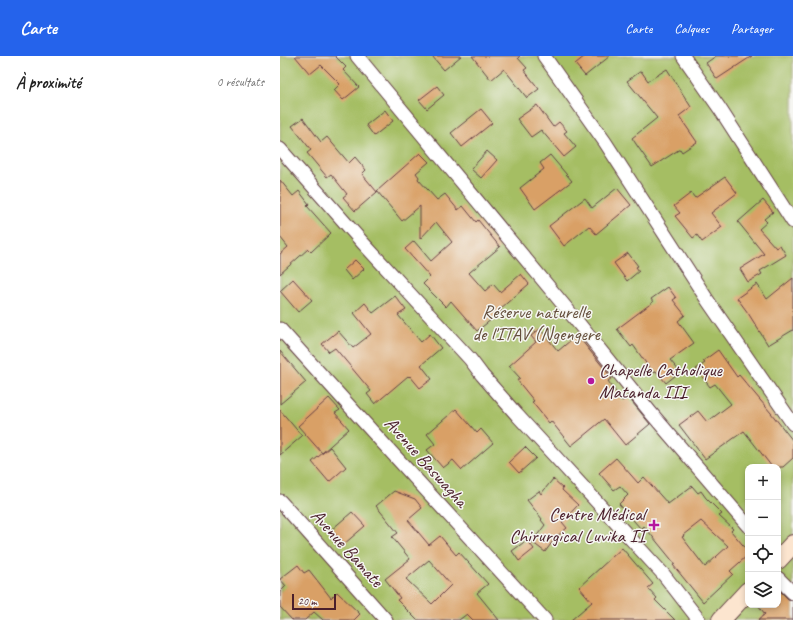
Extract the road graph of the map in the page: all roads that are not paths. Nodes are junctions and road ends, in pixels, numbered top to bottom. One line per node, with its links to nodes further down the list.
1 (357, 56): 9 (street)
2 (544, 56): 7 (street)
3 (684, 56): 5 (street)
4 (280, 149): 17 (street)
5 (793, 222)
6 (280, 328): 16 (street, Avenue Baswagha)
7 (793, 424)
8 (280, 501): 15 (street, Avenue Bamate)
9 (745, 522)
10 (793, 544): 11 (street)
11 (781, 557)
12 (781, 581): 13 (street)
13 (793, 593)
14 (745, 594): 18 (street)
15 (386, 620)
16 (545, 620)
17 (699, 620)
18 (721, 620)

